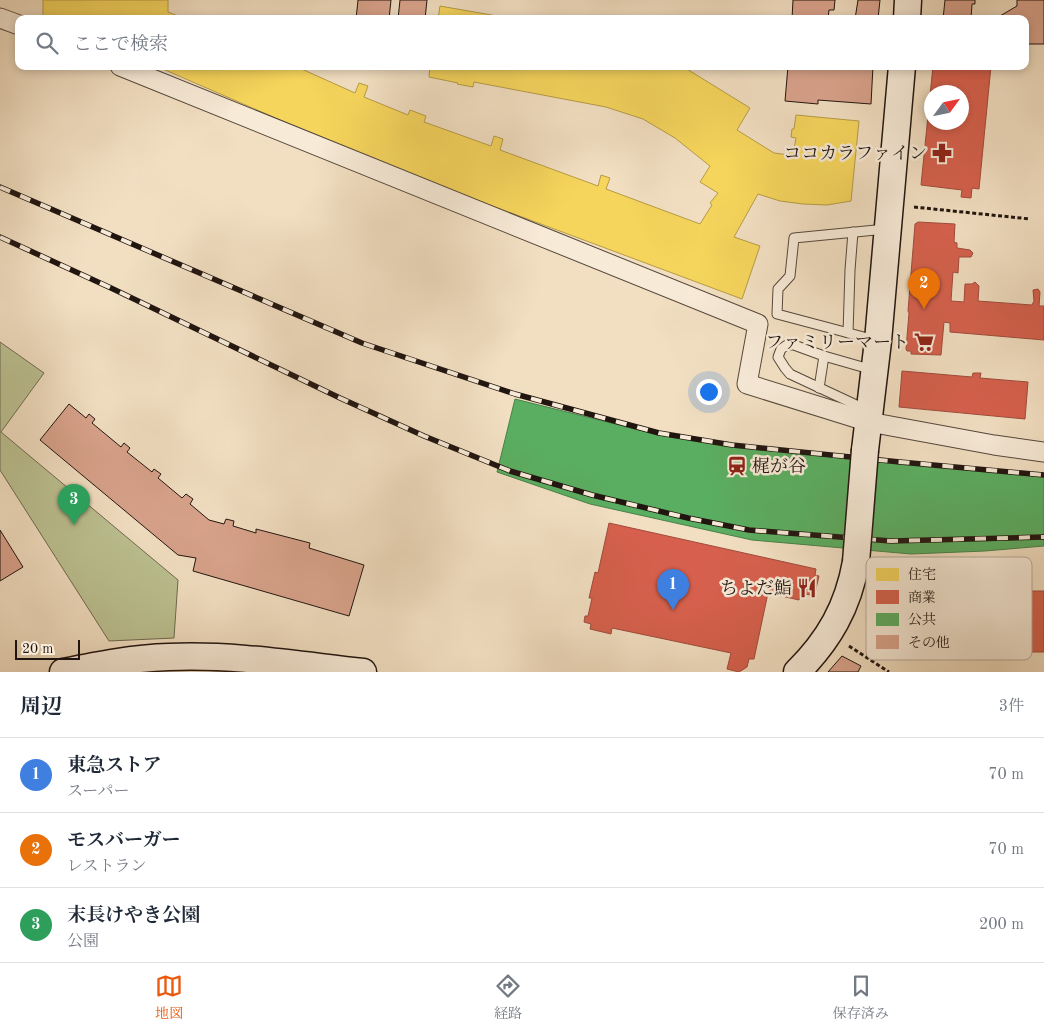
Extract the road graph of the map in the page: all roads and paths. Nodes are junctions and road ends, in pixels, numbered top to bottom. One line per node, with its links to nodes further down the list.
1 (908, 0): 2 (street)
2 (907, 15)
3 (0, 18): 4 (street)
4 (15, 24)
5 (130, 70): 15 (street)
6 (902, 70): 7 (street)
7 (889, 216): 8 (path); 9 (lane); 11 (street)
8 (1030, 220)
9 (853, 232): 10 (lane); 10 (lane)
10 (848, 333): 11 (lane)
11 (878, 341): 13 (street)
12 (824, 356): 13 (lane); 14 (lane); 14 (lane)
13 (875, 371): 15 (street)
14 (819, 388): 15 (lane)
15 (869, 417): 16 (street); 17 (street, bridge)
16 (1044, 452)
17 (830, 634): 18 (path); 22 (street)
18 (866, 658)
19 (870, 660): 23 (path)
20 (63, 672): 21 (street)
21 (363, 672)
22 (796, 672)
23 (888, 672)

